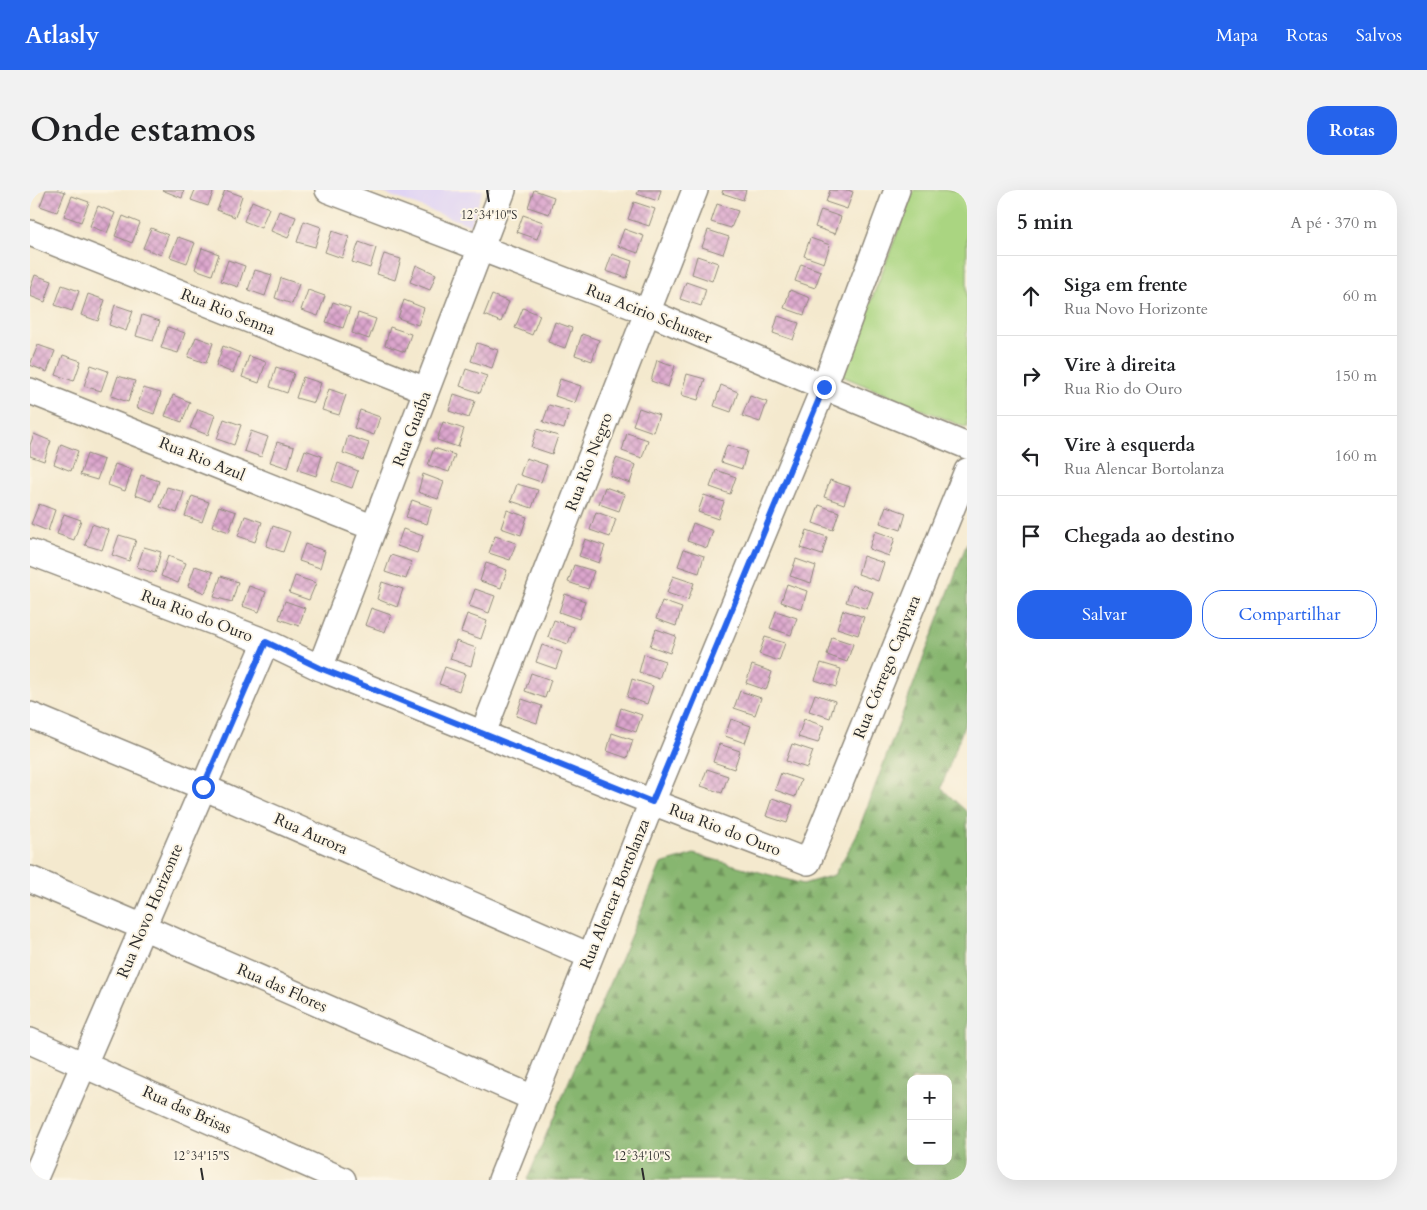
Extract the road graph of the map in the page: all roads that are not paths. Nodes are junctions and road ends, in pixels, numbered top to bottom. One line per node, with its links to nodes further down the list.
1 (328, 190): 6 (street, Rua Acirio Schuster)
2 (503, 190): 6 (street, Rua Guaíba)
3 (695, 190): 7 (street, Rua Rio Negro)
4 (897, 190): 8 (street, Rua Alencar Bortolanza)
5 (30, 233): 9 (street, Rua Rio Senna)
6 (481, 249): 7 (street, Rua Acirio Schuster); 9 (street, Rua Guaíba)
7 (648, 312): 8 (street, Rua Acirio Schuster); 18 (street, Rua Rio Negro)
8 (824, 387): 11 (street, Rua Acirio Schuster); 20 (street, Rua Alencar Bortolanza)
9 (426, 390): 13 (street, Rua Guaíba)
10 (30, 391): 13 (street, Rua Rio Azul)
11 (967, 446)
12 (967, 471): 21 (street, Rua Córrego Capivara)
13 (374, 528): 16 (street, Rua Guaíba)
14 (30, 552): 15 (street, Rua Rio do Ouro)
15 (266, 642): 16 (street, Rua Rio do Ouro); 19 (street, Rua Novo Horizonte)
16 (320, 668): 18 (street, Rua Rio do Ouro)
17 (30, 715): 19 (street, Rua Aurora)
18 (483, 733): 20 (street, Rua Rio do Ouro)
19 (203, 787): 23 (street, Rua Novo Horizonte); 24 (street, Rua Aurora)
20 (652, 802): 21 (street, Rua Rio do Ouro); 24 (street, Rua Alencar Bortolanza)
21 (808, 862)
22 (30, 880): 23 (street, Rua das Flores)
23 (143, 927): 26 (street, Rua Novo Horizonte); 27 (street, Rua das Flores)
24 (590, 956): 27 (street, Rua Alencar Bortolanza)
25 (30, 1041): 26 (street, Rua das Brisas)
26 (84, 1064): 28 (street, Rua Novo Horizonte); 29 (street, Rua das Brisas)
27 (533, 1098): 30 (street, Rua Alencar Bortolanza)
28 (34, 1180)
29 (343, 1180)
30 (501, 1180)

